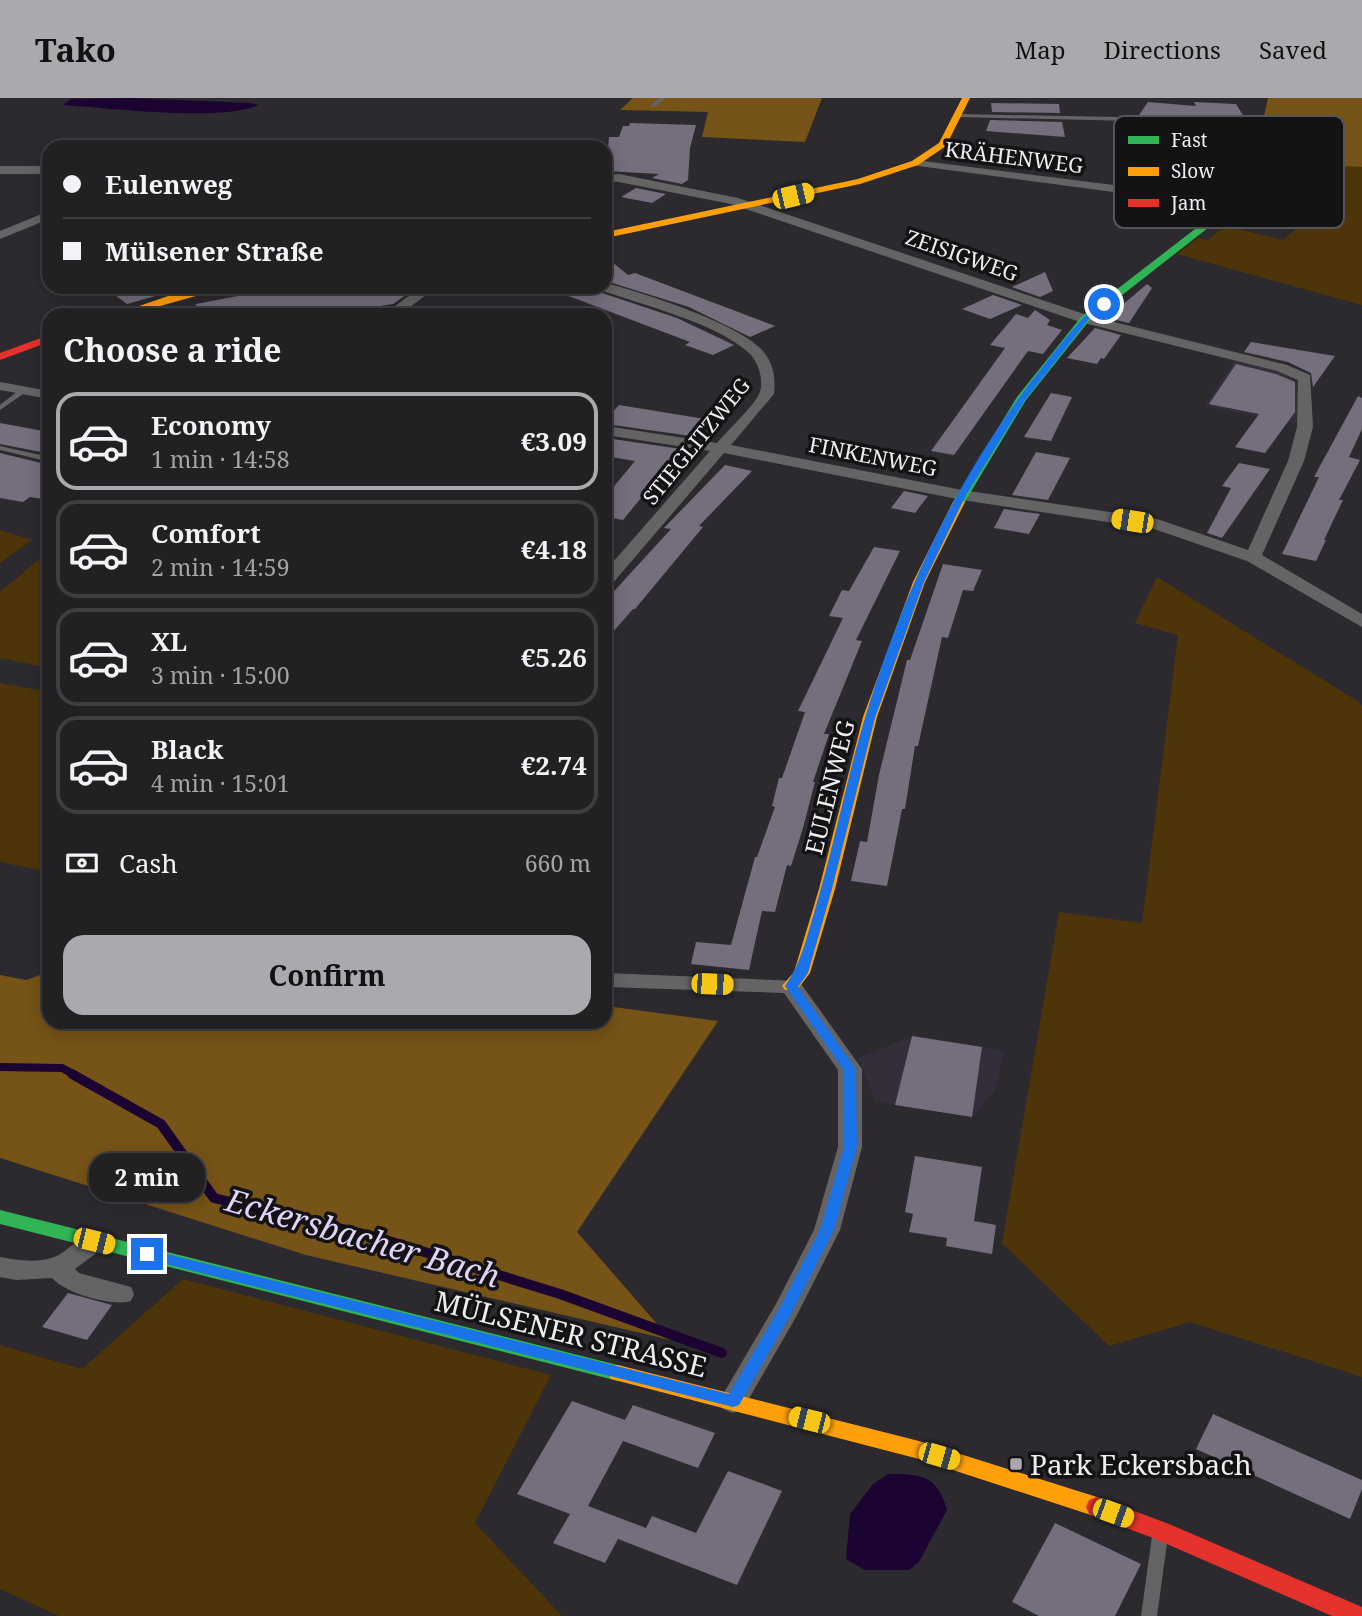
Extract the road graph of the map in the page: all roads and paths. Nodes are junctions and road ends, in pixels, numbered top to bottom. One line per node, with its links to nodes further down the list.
1 (662, 98): 3 (lane)
2 (966, 98): 4 (street)
3 (653, 106)
4 (959, 116): 5 (lane); 6 (street)
5 (1114, 119)
6 (915, 163): 10 (street, KRÄHENWEG); 11 (street)
7 (0, 170): 8 (street)
8 (42, 170)
9 (612, 179): 11 (street, ZEISIGWEG)
10 (1114, 189)
11 (748, 206): 14 (street); 21 (street, ZEISIGWEG)
12 (42, 218): 15 (street)
13 (1202, 228): 21 (street, EULENWEG)
14 (612, 234)
15 (0, 235)
16 (612, 290): 30 (street, STIEGLITZWEG)
17 (188, 294): 19 (street)
18 (420, 294): 20 (street)
19 (140, 308)
20 (400, 308)
21 (1085, 319): 32 (street, EULENWEG); 33 (street, ZEISIGWEG)
22 (42, 341): 23 (street)
23 (0, 356)
24 (0, 386): 25 (street)
25 (25, 390): 26 (street); 27 (lane)
26 (42, 394)
27 (0, 408)
28 (612, 431): 30 (street, FINKENWEG)
29 (0, 448): 31 (lane)
30 (722, 448): 32 (street, FINKENWEG); 34 (street, STIEGLITZWEG)
31 (42, 458)
32 (962, 495): 33 (street, FINKENWEG); 37 (street, EULENWEG)
33 (1254, 557): 35 (street, FINKENWEG)
34 (612, 573)
35 (1362, 622)
36 (612, 980): 37 (street)
37 (791, 986): 43 (street)
38 (0, 1217): 39 (street, MÜLSENER STRASSE)
39 (94, 1241): 41 (street); 43 (street, MÜLSENER STRASSE)
40 (0, 1267): 41 (street)
41 (58, 1268): 42 (street)
42 (121, 1294)
43 (733, 1401): 44 (street, MÜLSENER STRASSE)
44 (1161, 1531): 45 (lane); 46 (street, MÜLSENER STRASSE)
45 (1149, 1616)
46 (1357, 1616)

